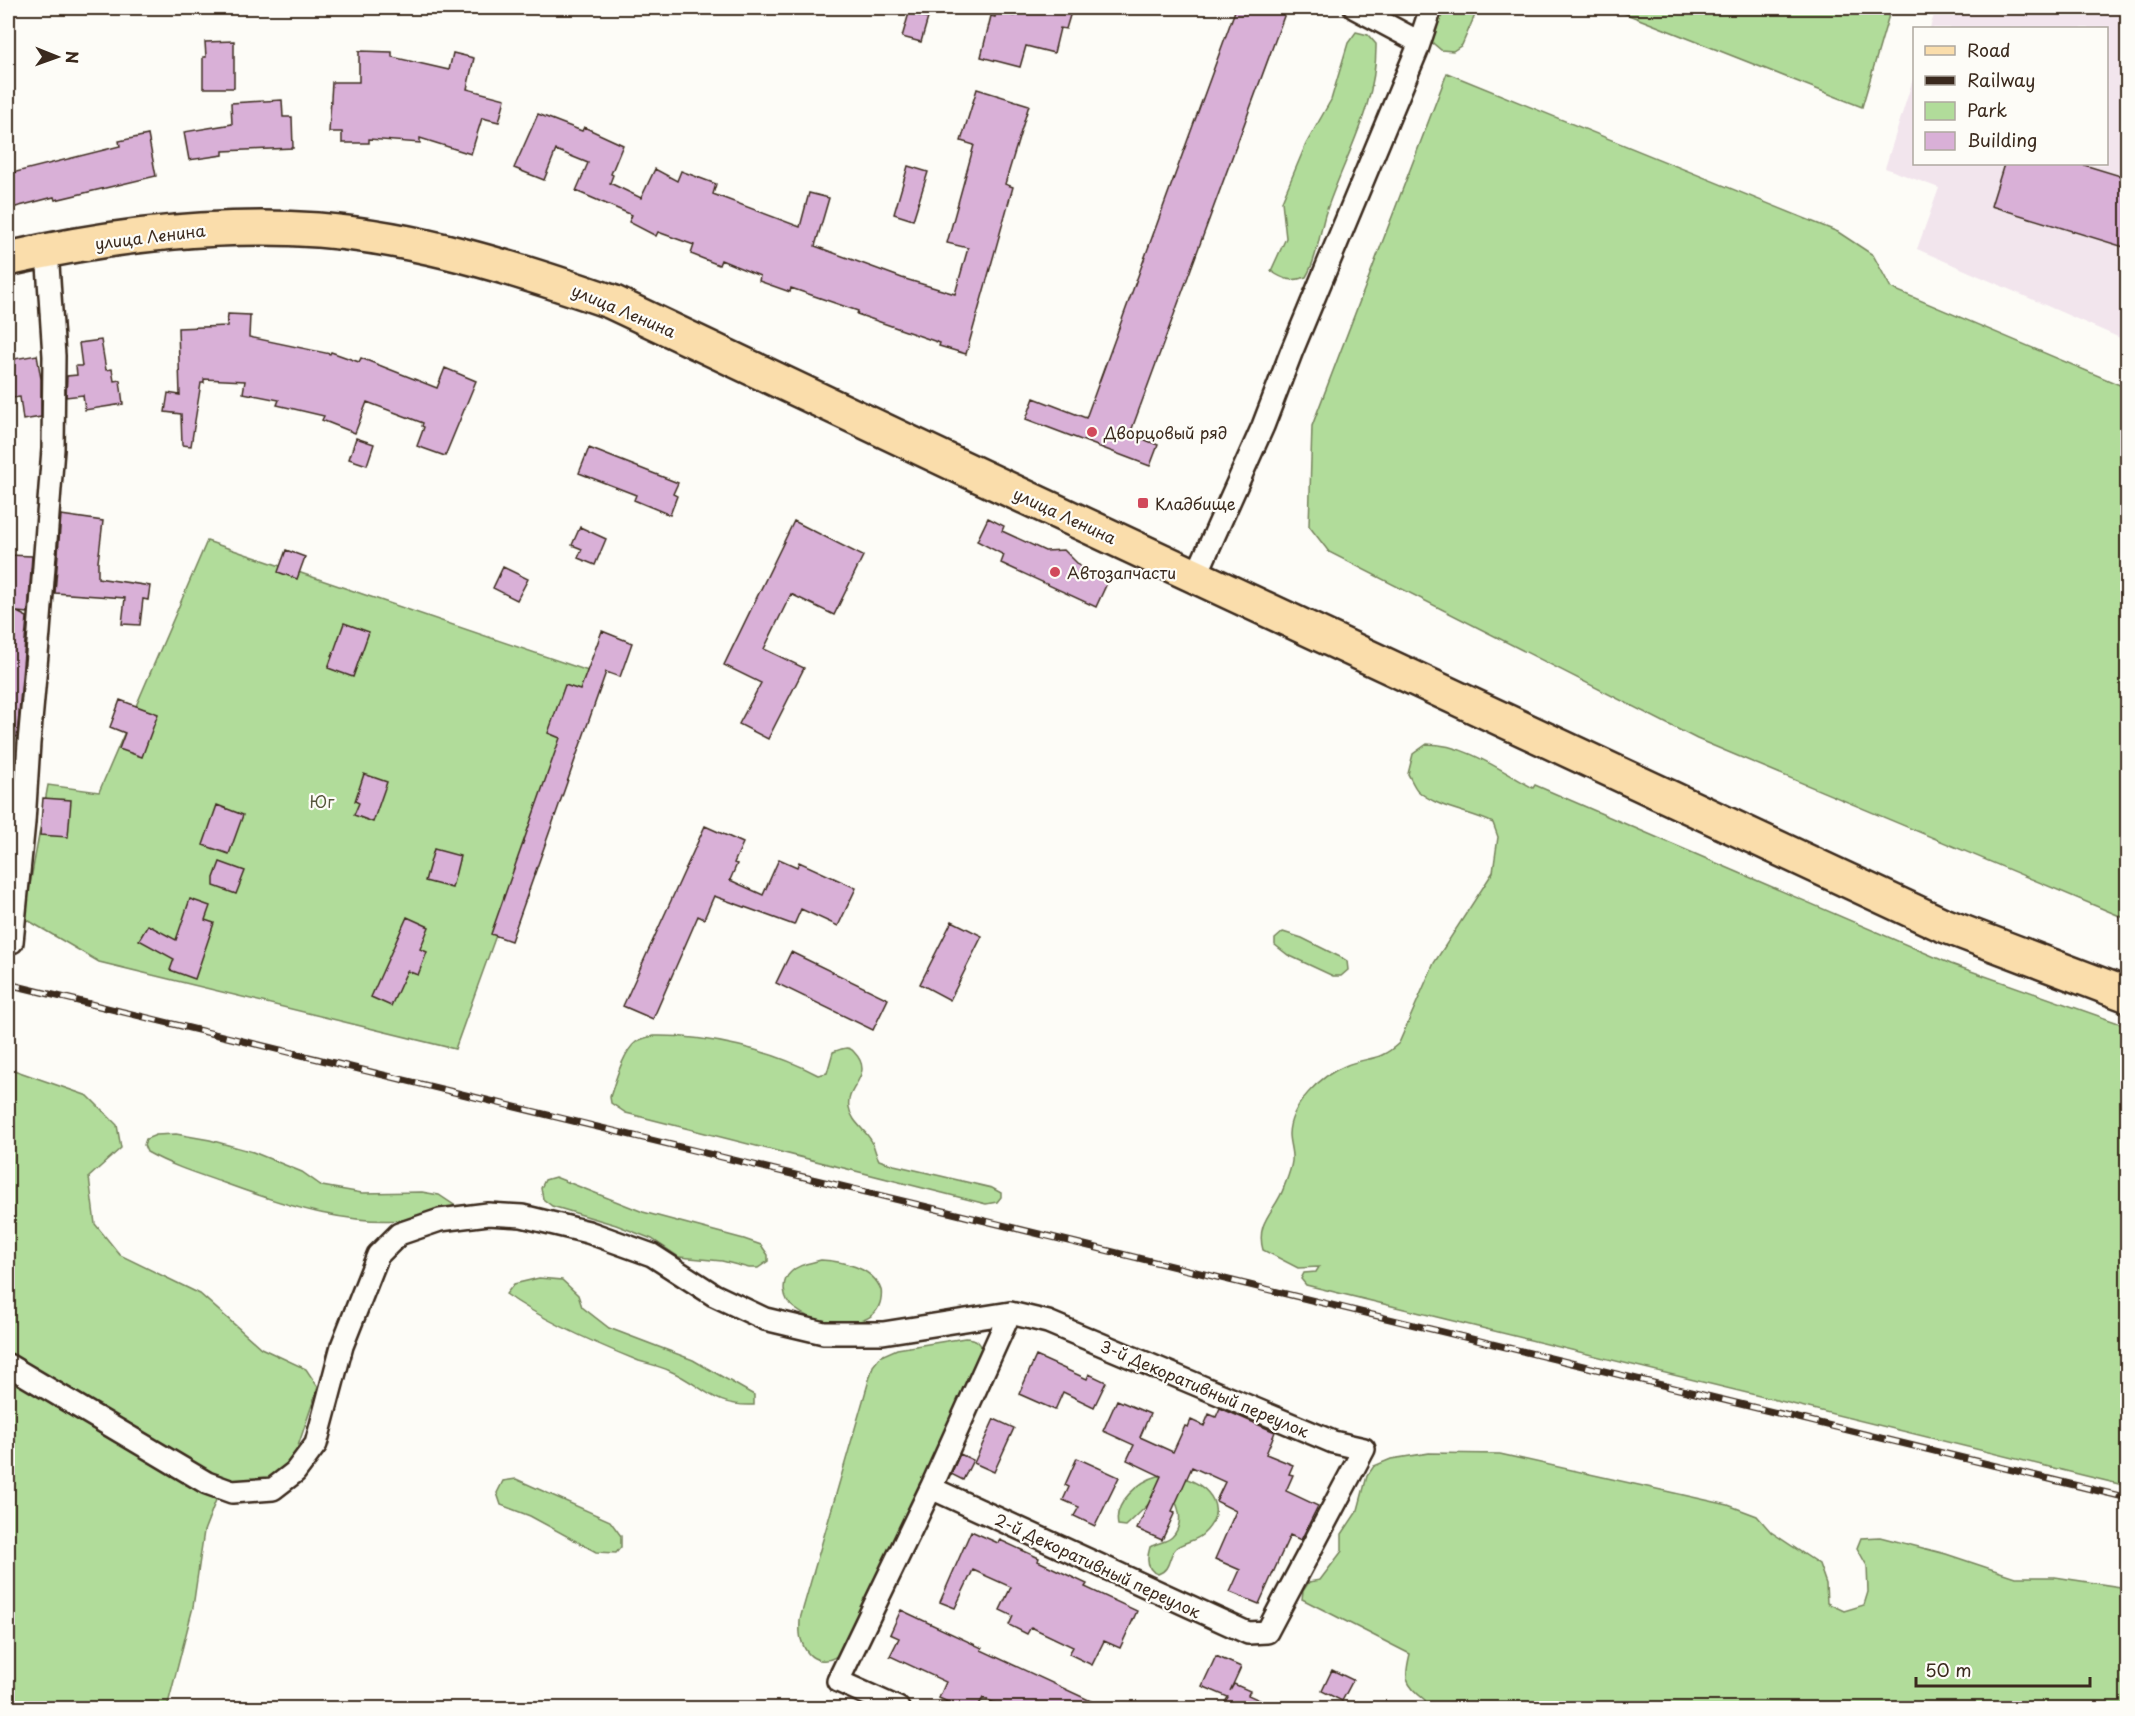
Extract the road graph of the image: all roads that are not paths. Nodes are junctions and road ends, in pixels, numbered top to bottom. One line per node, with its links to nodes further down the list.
1 (1355, 8): 3 (street)
2 (1431, 8): 3 (street)
3 (1419, 42): 6 (street)
4 (47, 250): 5 (main road, улица Ленина); 6 (main road, улица Ленина); 7 (street)
5 (8, 259)
6 (1196, 576): 8 (main road, улица Ленина)
7 (12, 942)
8 (2127, 995)
9 (1010, 1313): 10 (street); 11 (street); 12 (street, 3-й Декоративный переулок)
10 (8, 1365)
11 (931, 1488): 12 (street, 2-й Декоративный переулок); 13 (street)
12 (1267, 1632)
13 (897, 1708)

